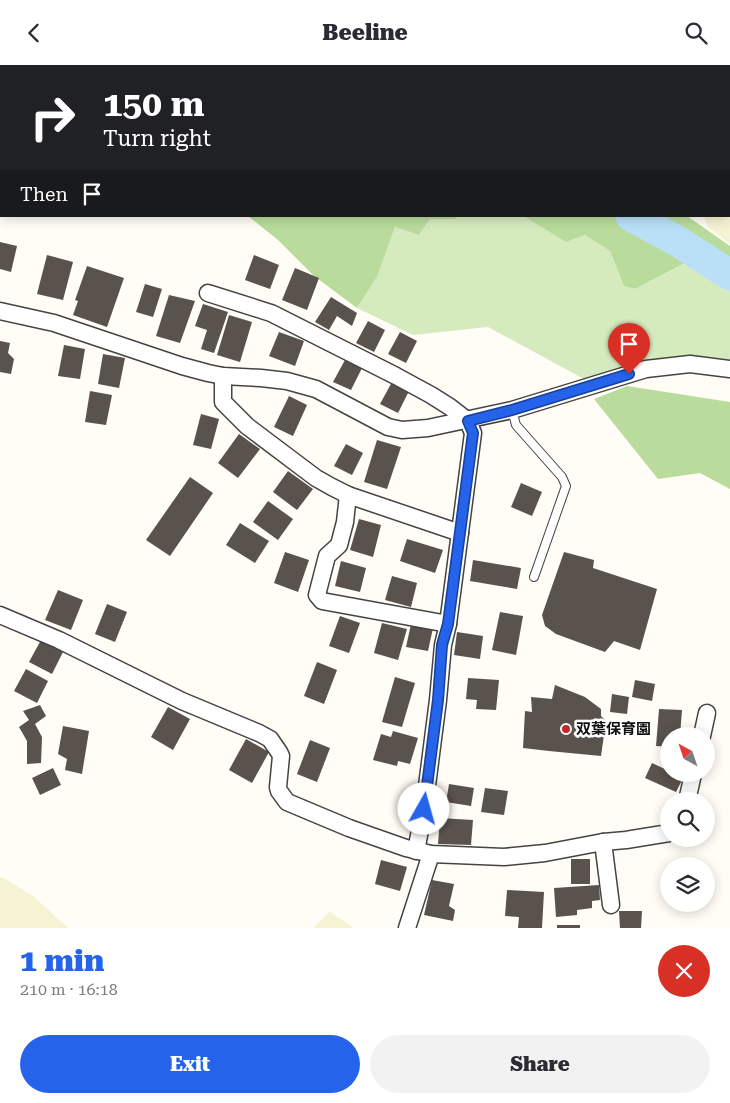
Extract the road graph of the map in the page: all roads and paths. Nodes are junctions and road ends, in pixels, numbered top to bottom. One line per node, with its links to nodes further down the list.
1 (208, 293): 6 (street)
2 (0, 311): 4 (street)
3 (730, 369): 5 (street)
4 (223, 376): 6 (street); 7 (street)
5 (512, 410): 6 (street); 9 (lane)
6 (468, 421): 8 (street)
7 (348, 495): 8 (street); 11 (street)
8 (460, 533): 11 (street)
9 (534, 577)
10 (0, 615): 16 (street)
11 (448, 624): 16 (street)
12 (707, 713): 13 (street)
13 (704, 727)
14 (660, 834): 15 (street)
15 (603, 842): 16 (street); 17 (street)
16 (423, 852): 18 (street)
17 (611, 905)
18 (406, 928)

